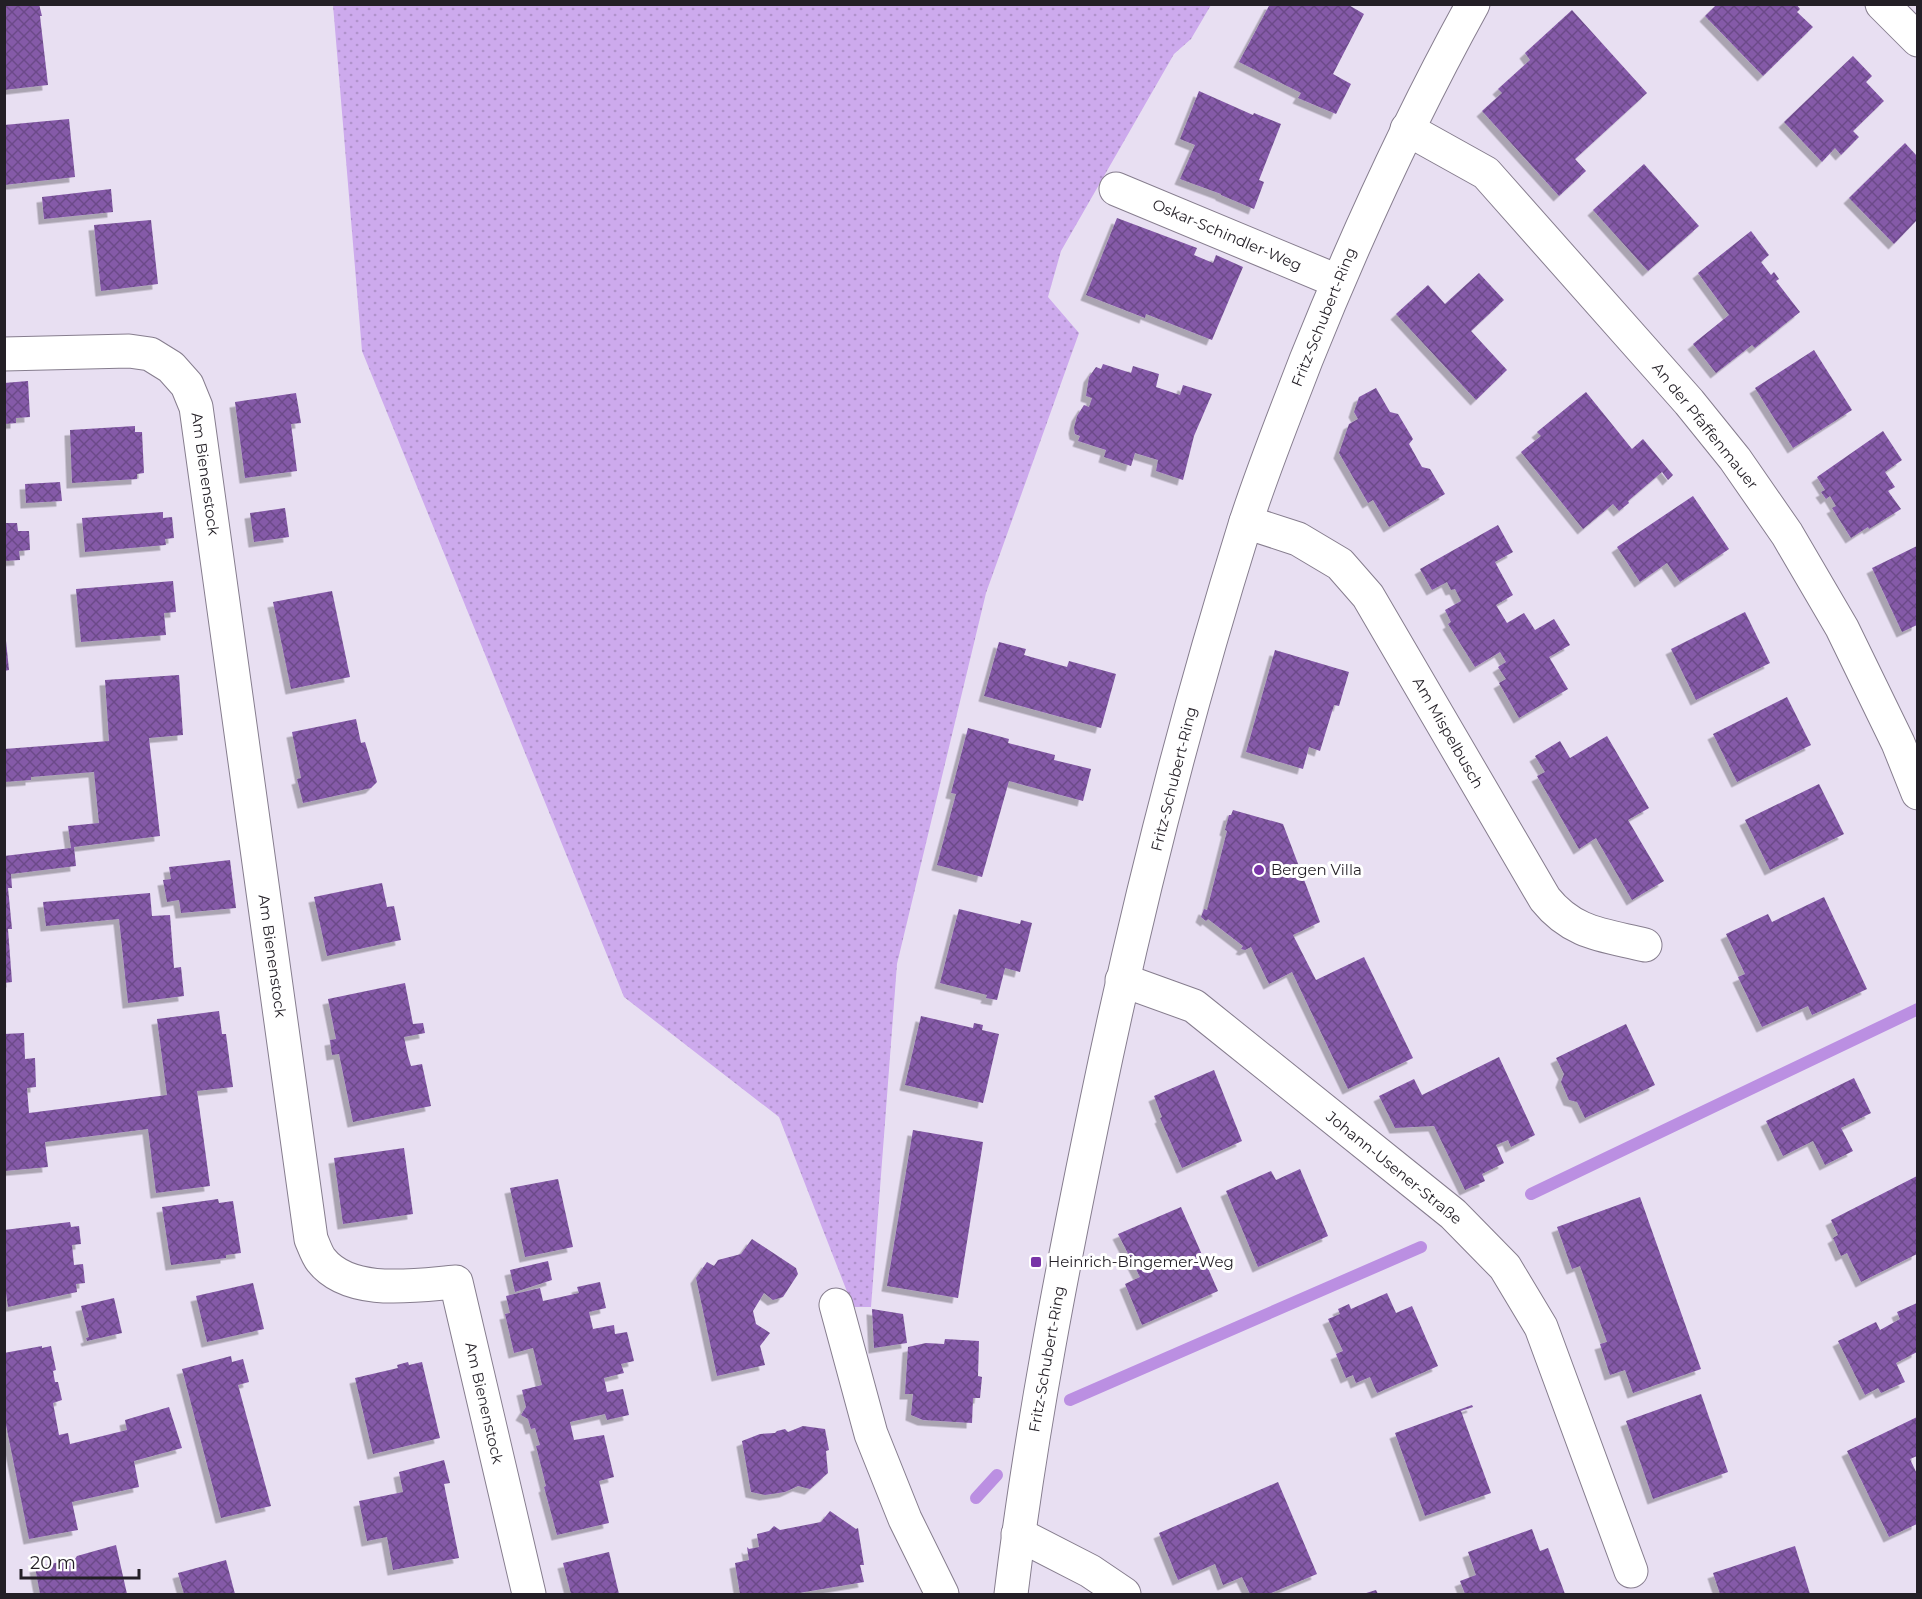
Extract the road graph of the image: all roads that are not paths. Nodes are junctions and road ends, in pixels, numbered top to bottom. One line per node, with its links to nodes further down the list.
1 (1473, 4): 4 (street, Fritz-Schubert-Ring)
2 (1882, 4): 3 (street)
3 (1917, 40)
4 (1407, 129): 6 (street, Fritz-Schubert-Ring); 9 (street, An der Pfaffenmauer)
5 (1116, 189): 6 (street, Oskar-Schindler-Weg)
6 (1337, 281): 8 (street, Fritz-Schubert-Ring)
7 (4, 354): 15 (street, Am Bienenstock)
8 (1246, 522): 10 (street, Am Mispelbusch); 11 (street, Fritz-Schubert-Ring)
9 (1917, 793)
10 (1645, 945)
11 (1122, 980): 13 (street, Fritz-Schubert-Ring); 14 (street, Johann-Usener-Straße)
12 (836, 1305): 16 (street)
13 (1018, 1534): 17 (street, Fritz-Schubert-Ring); 18 (street)
14 (1631, 1571)
15 (529, 1594)
16 (942, 1594)
17 (1011, 1594)
18 (1124, 1594)

